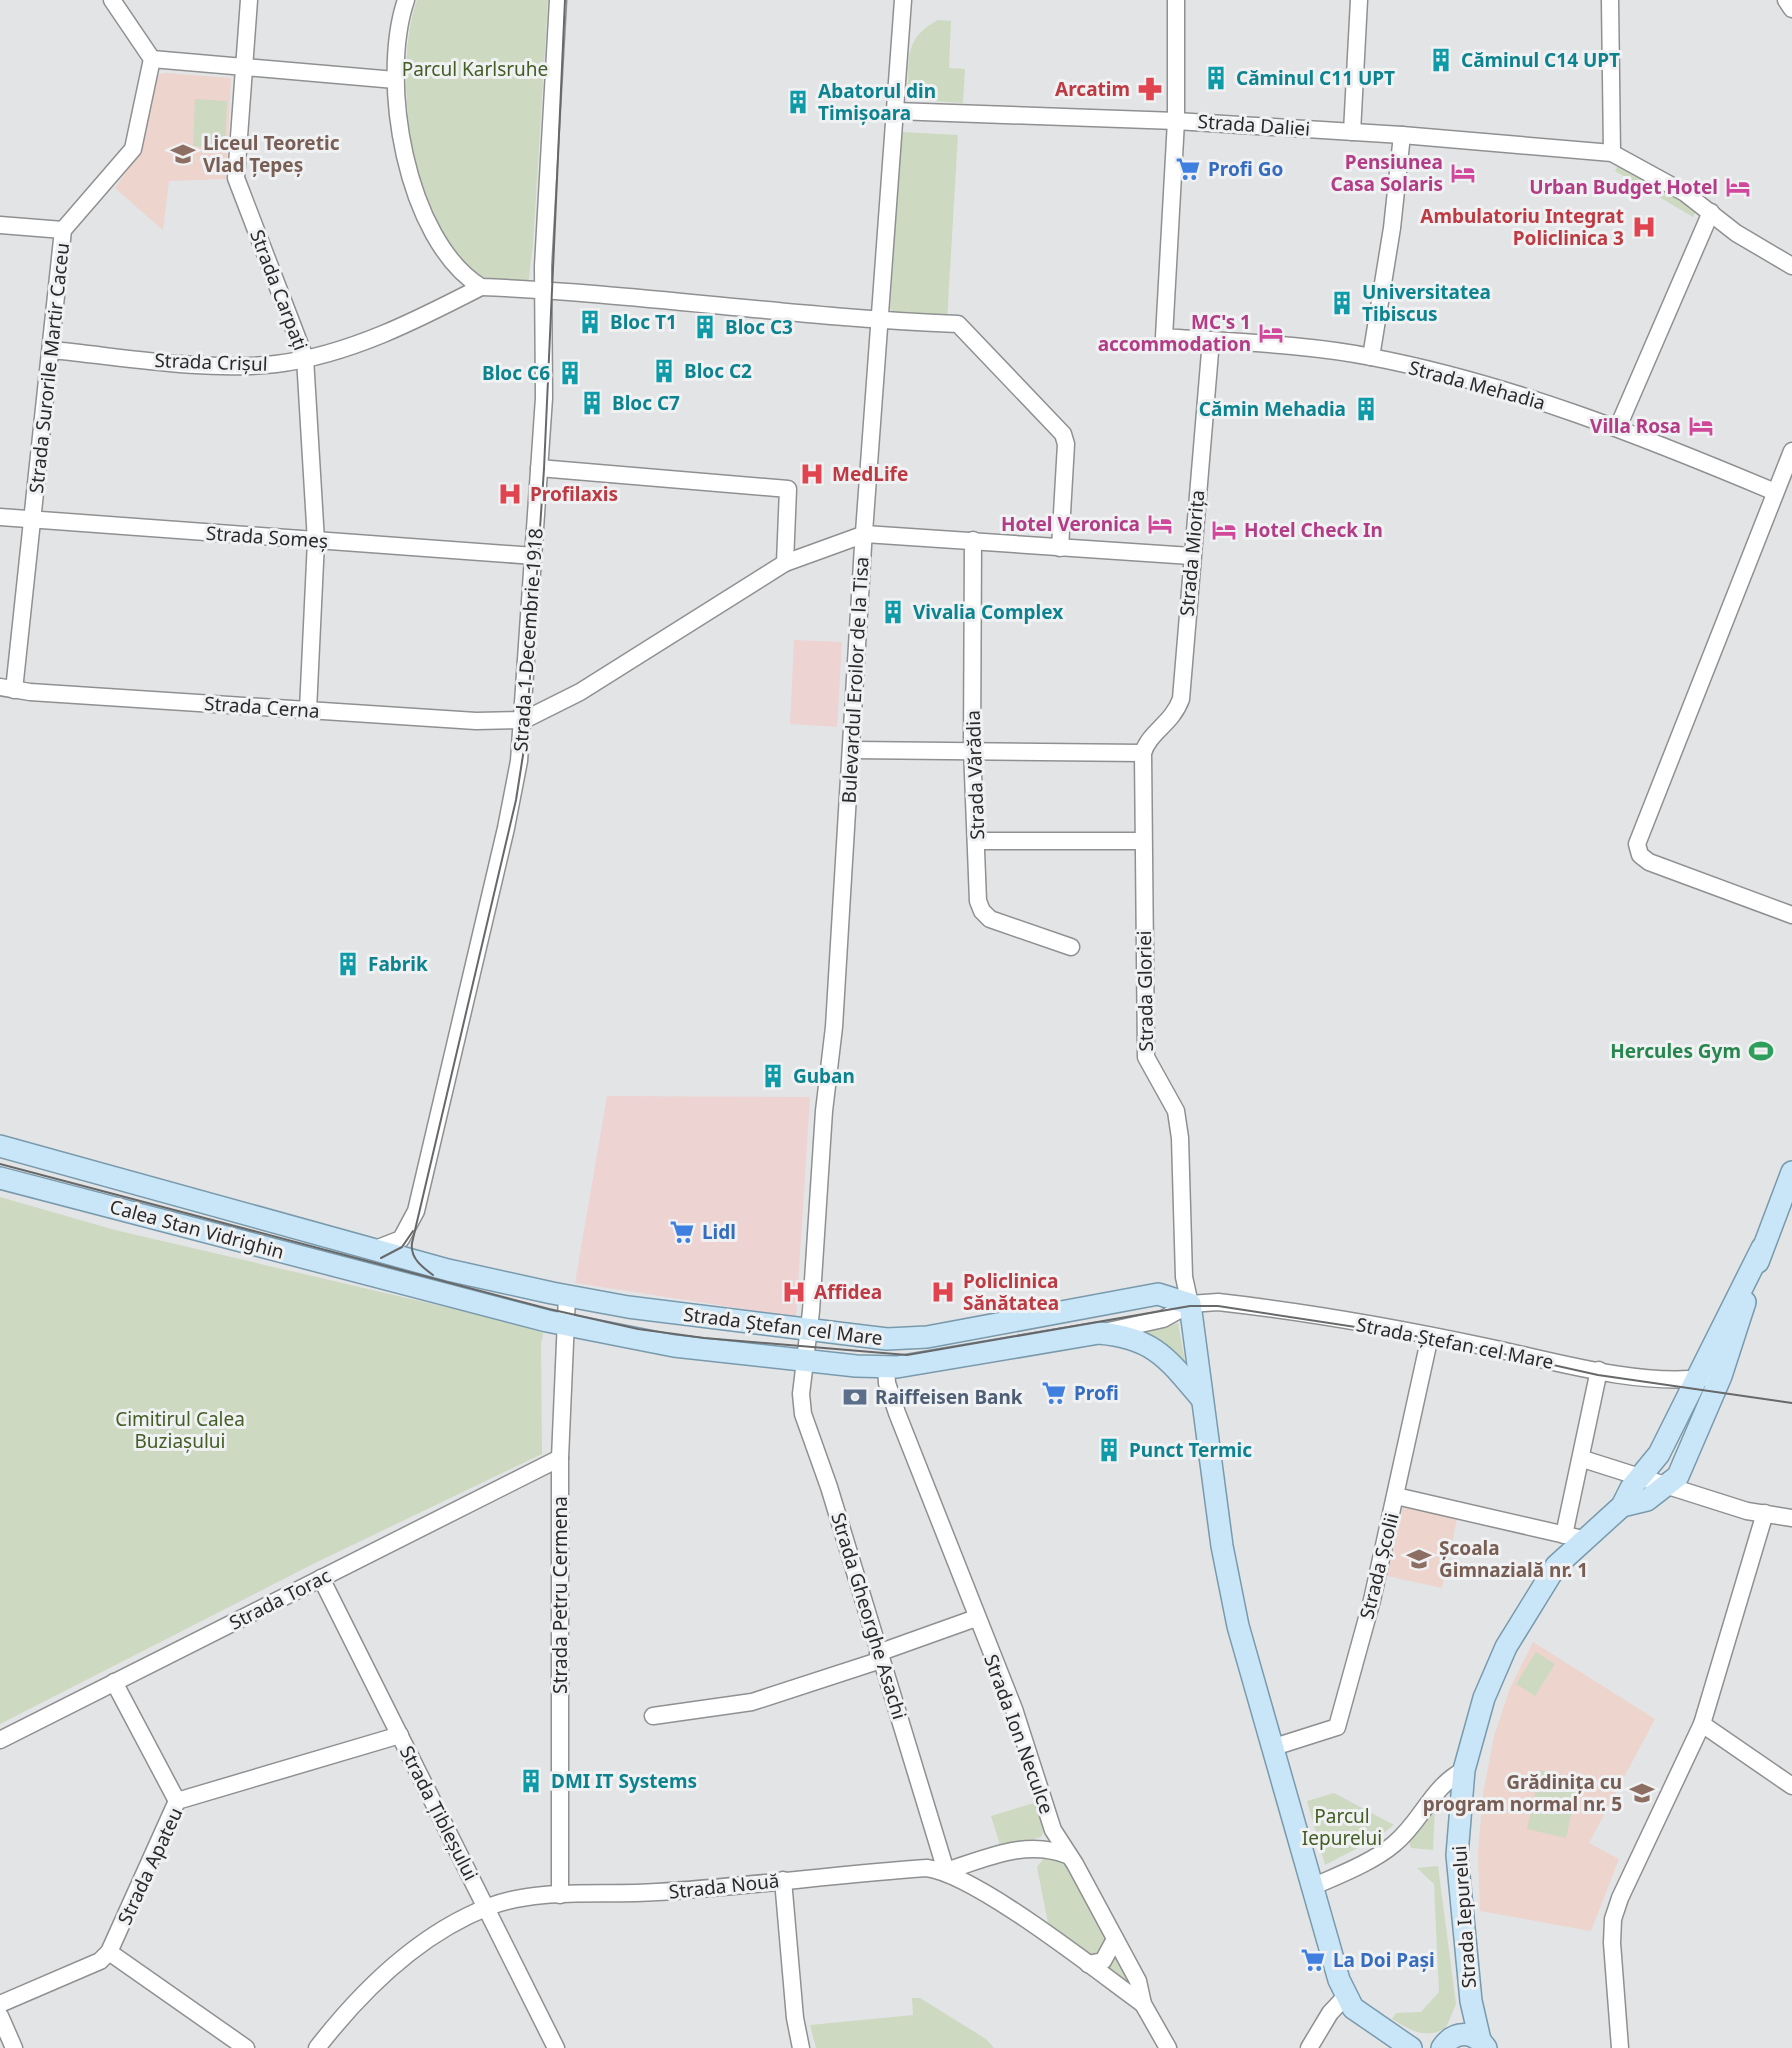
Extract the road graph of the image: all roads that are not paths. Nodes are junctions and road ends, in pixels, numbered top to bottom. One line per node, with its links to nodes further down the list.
1 (112, 0): 11 (street)
2 (249, 0): 12 (street, Strada Carpați)
3 (405, 0): 13 (street)
4 (558, 0): 24 (street, Strada 1 Decembrie 1918)
5 (903, 0): 14 (street, Bulevardul Eroilor de la Tisa)
6 (1176, 0): 15 (street)
7 (1359, 0): 16 (street)
8 (1610, 0): 18 (street)
9 (1786, 0): 10 (street)
10 (1792, 9)
11 (152, 59): 12 (street); 21 (street, Strada Surorile Martir Caceu)
12 (243, 67): 13 (street); 29 (street, Strada Carpați)
13 (395, 80): 23 (street)
14 (895, 111): 15 (street, Strada Daliei); 25 (street, Bulevardul Eroilor de la Tisa)
15 (1176, 121): 16 (street, Strada Daliei); 26 (street, Strada Mehadia)
16 (1352, 132): 17 (street, Strada Daliei)
17 (1402, 135): 18 (street, Strada Daliei); 28 (street)
18 (1612, 153): 19 (street)
19 (1711, 212): 22 (street); 30 (street)
20 (0, 225): 21 (street)
21 (63, 230): 27 (street, Strada Surorile Martir Caceu)
22 (1792, 266)
23 (481, 286): 24 (street); 29 (street, Strada Crișul)
24 (546, 291): 25 (street); 32 (street, Strada 1 Decembrie 1918)
25 (881, 321): 36 (street, Bulevardul Eroilor de la Tisa); 39 (street)
26 (1211, 340): 28 (street, Strada Mehadia); 41 (street, Strada Miorița)
27 (52, 350): 29 (street, Strada Crișul); 35 (street, Strada Surorile Martir Caceu)
28 (1371, 357): 30 (street, Strada Mehadia)
29 (305, 358): 38 (street, Strada Carpați)
30 (1618, 427): 33 (street, Strada Mehadia)
31 (1792, 451): 33 (street)
32 (540, 468): 40 (street, Strada 1 Decembrie 1918); 42 (street)
33 (1775, 492): 51 (street)
34 (0, 517): 35 (street, Strada Someș)
35 (32, 520): 38 (street, Strada Someș); 43 (street, Strada Surorile Martir Caceu)
36 (865, 534): 37 (street); 42 (street); 47 (street, Bulevardul Eroilor de la Tisa)
37 (973, 540): 39 (street); 46 (street, Strada Vărădia)
38 (316, 541): 40 (street, Strada Someș); 44 (street, Strada Carpați)
39 (1060, 548): 41 (street)
40 (534, 556): 45 (street, Strada 1 Decembrie 1918)
41 (1191, 556): 48 (street, Strada Miorița)
42 (785, 563): 45 (street)
43 (7, 688): 44 (street, Strada Cerna)
44 (308, 710): 45 (street, Strada Cerna)
45 (524, 720): 56 (street, Strada 1 Decembrie 1918)
46 (972, 749): 47 (street); 48 (street); 49 (street, Strada Vărădia)
47 (852, 750): 62 (street, Bulevardul Eroilor de la Tisa)
48 (1143, 753): 50 (street, Strada Gloriei)
49 (978, 841): 50 (street); 52 (street, Strada Vărădia)
50 (1143, 841): 60 (street, Strada Gloriei)
51 (1792, 915)
52 (1071, 947)
53 (0, 1146): 56 (main road, Calea Stan Vidrighin)
54 (1792, 1172): 57 (main road)
55 (0, 1178): 58 (main road, Calea Stan Vidrighin)
56 (378, 1248): 59 (main road, Strada Ștefan cel Mare)
57 (1762, 1248): 68 (main road, Strada Iepurelui); 69 (main road, Strada Iepurelui)
58 (394, 1280): 61 (main road, Strada Ștefan cel Mare)
59 (567, 1296): 61 (street, Strada Petru Cermena); 62 (main road, Strada Ștefan cel Mare)
60 (1190, 1304): 62 (main road, Strada Ștefan cel Mare); 63 (street, Strada Ștefan cel Mare); 64 (street, Strada Ștefan cel Mare); 70 (main road)
61 (567, 1325): 65 (main road, Strada Ștefan cel Mare); 72 (street, Strada Petru Cermena)
62 (808, 1330): 65 (street, Bulevardul Eroilor de la Tisa)
63 (1099, 1333): 66 (main road, Strada Ștefan cel Mare); 70 (main road)
64 (1430, 1336): 67 (street, Strada Ștefan cel Mare); 76 (street, Strada Școlii)
65 (804, 1360): 66 (main road, Strada Ștefan cel Mare); 83 (street, Strada Gheorghe Asachi)
66 (886, 1367): 82 (street, Strada Ion Neculce)
67 (1599, 1370): 69 (street, Strada Ștefan cel Mare); 73 (street)
68 (1721, 1376): 69 (street, Strada Ștefan cel Mare); 75 (main road, Strada Iepurelui)
69 (1696, 1379): 71 (main road, Strada Iepurelui)
70 (1202, 1398): 89 (main road)
71 (1659, 1454): 74 (main road, Strada Iepurelui); 75 (street)
72 (560, 1458): 81 (street, Strada Torac); 99 (street, Strada Petru Cermena)
73 (1583, 1459): 74 (street); 80 (street)
74 (1640, 1477): 75 (street); 77 (main road, Strada Iepurelui)
75 (1664, 1486): 77 (main road, Strada Iepurelui); 78 (street)
76 (1396, 1496): 80 (street); 89 (street, Strada Școlii)
77 (1622, 1506): 80 (main road, Strada Iepurelui)
78 (1765, 1513): 79 (street); 86 (street)
79 (1792, 1518)
80 (1574, 1537): 90 (main road, Strada Iepurelui)
81 (321, 1578): 84 (street, Strada Torac); 87 (street, Strada Țibleșului)
82 (976, 1618): 83 (street); 93 (street, Strada Ion Neculce)
83 (880, 1656): 85 (street); 96 (street, Strada Gheorghe Asachi)
84 (114, 1682): 88 (street, Strada Torac); 92 (street)
85 (653, 1716)
86 (1702, 1724): 91 (street); 119 (street)
87 (400, 1735): 92 (street, Strada Apateu); 100 (street, Strada Țibleșului)
88 (0, 1740)
89 (1271, 1748): 98 (main road)
90 (1465, 1770): 98 (street); 105 (main road, Strada Iepurelui)
91 (1792, 1786)
92 (177, 1801): 102 (street, Strada Apateu)
93 (1053, 1830): 94 (street); 95 (street, Strada Ion Neculce)
94 (1038, 1847): 95 (street); 96 (street)
95 (1067, 1855): 101 (street, Strada Ion Neculce)
96 (946, 1871): 97 (street, Strada Nouă); 103 (street)
97 (783, 1880): 99 (street, Strada Nouă); 116 (street)
98 (1312, 1886): 104 (main road)
99 (560, 1895): 100 (street, Strada Nouă)
100 (486, 1908): 114 (street, Strada Nouă); 115 (street, Strada Țibleșului)
101 (1115, 1939): 103 (street); 107 (street, Strada Ion Neculce)
102 (109, 1952): 106 (street); 113 (street)
103 (1088, 1964): 107 (street)
104 (1345, 1997): 111 (main road); 118 (street)
105 (1471, 2001): 109 (main road, Strada Iepurelui); 110 (main road, Strada Iepurelui)
106 (0, 2004)
107 (1143, 2004): 117 (street, Strada Ion Neculce)
108 (0, 2017): 112 (street)
109 (1447, 2042): 110 (main road); 111 (main road)
110 (1483, 2044)
111 (1410, 2047)
112 (14, 2048)
113 (246, 2048)
114 (317, 2048)
115 (555, 2048)
116 (801, 2048)
117 (1168, 2048)
118 (1309, 2048)
119 (1620, 2048)

